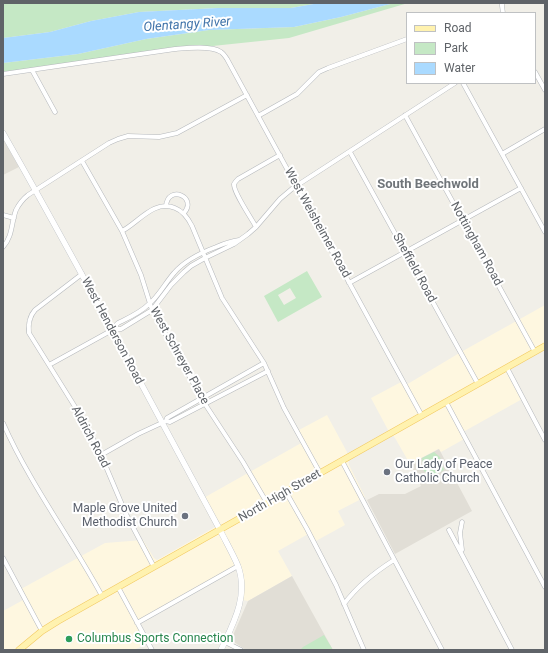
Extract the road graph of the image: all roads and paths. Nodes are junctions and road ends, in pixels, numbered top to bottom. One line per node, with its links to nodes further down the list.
1 (406, 39): 11 (street)
2 (32, 70): 3 (street, West Weisheimer Road); 8 (street, West Weisheimer Road); 9 (street)
3 (3, 74)
4 (536, 74): 7 (street)
5 (453, 84): 10 (street)
6 (464, 84): 15 (street)
7 (545, 90)
8 (247, 95): 11 (street, West Weisheimer Road); 17 (street)
9 (55, 112)
10 (405, 115): 14 (street); 25 (street, Nottingham Road)
11 (258, 116): 16 (street, West Weisheimer Road)
12 (545, 129): 15 (street)
13 (3, 133): 20 (main road, West Henderson Road)
14 (350, 152): 18 (street); 32 (street, Sheffield Road)
15 (502, 154): 19 (street)
16 (280, 155): 18 (street, West Weisheimer Road); 26 (street)
17 (82, 161): 20 (street); 27 (street, West Schreyer Place)
18 (297, 186): 26 (street); 35 (street, West Weisheimer Road)
19 (521, 188): 25 (street); 28 (street)
20 (35, 190): 24 (street); 34 (main road, West Henderson Road)
21 (166, 206): 22 (street); 22 (street); 27 (street)
22 (184, 213): 31 (street)
23 (3, 215): 24 (street)
24 (14, 218): 30 (street)
25 (463, 220): 32 (street); 40 (street, Nottingham Road)
26 (256, 227): 29 (street)
27 (122, 231): 36 (street, West Schreyer Place)
28 (545, 232)
29 (239, 240): 31 (street); 33 (street)
30 (3, 247)
31 (203, 252): 33 (street); 36 (street)
32 (405, 252): 35 (street); 45 (street, Sheffield Road)
33 (205, 258): 37 (street); 41 (street)
34 (82, 274): 38 (main road, West Henderson Road); 42 (street, Aldrich Road)
35 (349, 283): 49 (street, West Weisheimer Road)
36 (150, 304): 37 (street, West Schreyer Place); 38 (street)
37 (152, 310): 38 (street); 46 (street, West Schreyer Place)
38 (114, 329): 42 (street); 50 (main road, West Henderson Road)
39 (545, 346): 40 (main road, North High Street)
40 (535, 352): 43 (main road, North High Street)
41 (264, 363): 44 (street); 46 (street)
42 (49, 365): 53 (street, Aldrich Road)
43 (507, 368): 45 (main road, North High Street); 52 (street)
44 (268, 371): 48 (street); 55 (street)
45 (478, 384): 47 (main road, North High Street)
46 (201, 398): 48 (street, West Schreyer Place); 50 (street)
47 (446, 402): 49 (main road, North High Street); 67 (street)
48 (205, 404): 50 (street); 57 (street, West Schreyer Place)
49 (422, 416): 54 (main road, North High Street)
50 (164, 422): 53 (street); 59 (main road, West Henderson Road)
51 (3, 423): 68 (street)
52 (545, 440)
53 (101, 455): 65 (street, Aldrich Road)
54 (342, 461): 55 (main road, North High Street); 63 (street)
55 (320, 473): 56 (main road, North High Street)
56 (286, 492): 57 (main road, North High Street); 69 (street)
57 (266, 503): 59 (main road, North High Street)
58 (462, 522): 61 (street)
59 (220, 530): 64 (main road, West Henderson Road); 65 (main road, North High Street)
60 (449, 530): 61 (street)
61 (462, 554): 79 (street)
62 (3, 558): 71 (street)
63 (394, 560): 69 (street); 78 (street)
64 (238, 566): 70 (street); 72 (main road, West Henderson Road)
65 (154, 567): 66 (main road, North High Street)
66 (118, 587): 68 (main road, North High Street); 70 (street)
67 (545, 587)
68 (102, 596): 71 (main road, North High Street)
69 (344, 604): 77 (street)
70 (137, 623): 74 (street)
71 (42, 631): 73 (main road, North High Street)
72 (225, 642): 75 (main road, West Henderson Road); 76 (street)
73 (20, 650)
74 (152, 650)
75 (221, 650)
76 (240, 650)
77 (364, 650)
78 (442, 650)
79 (512, 650)

